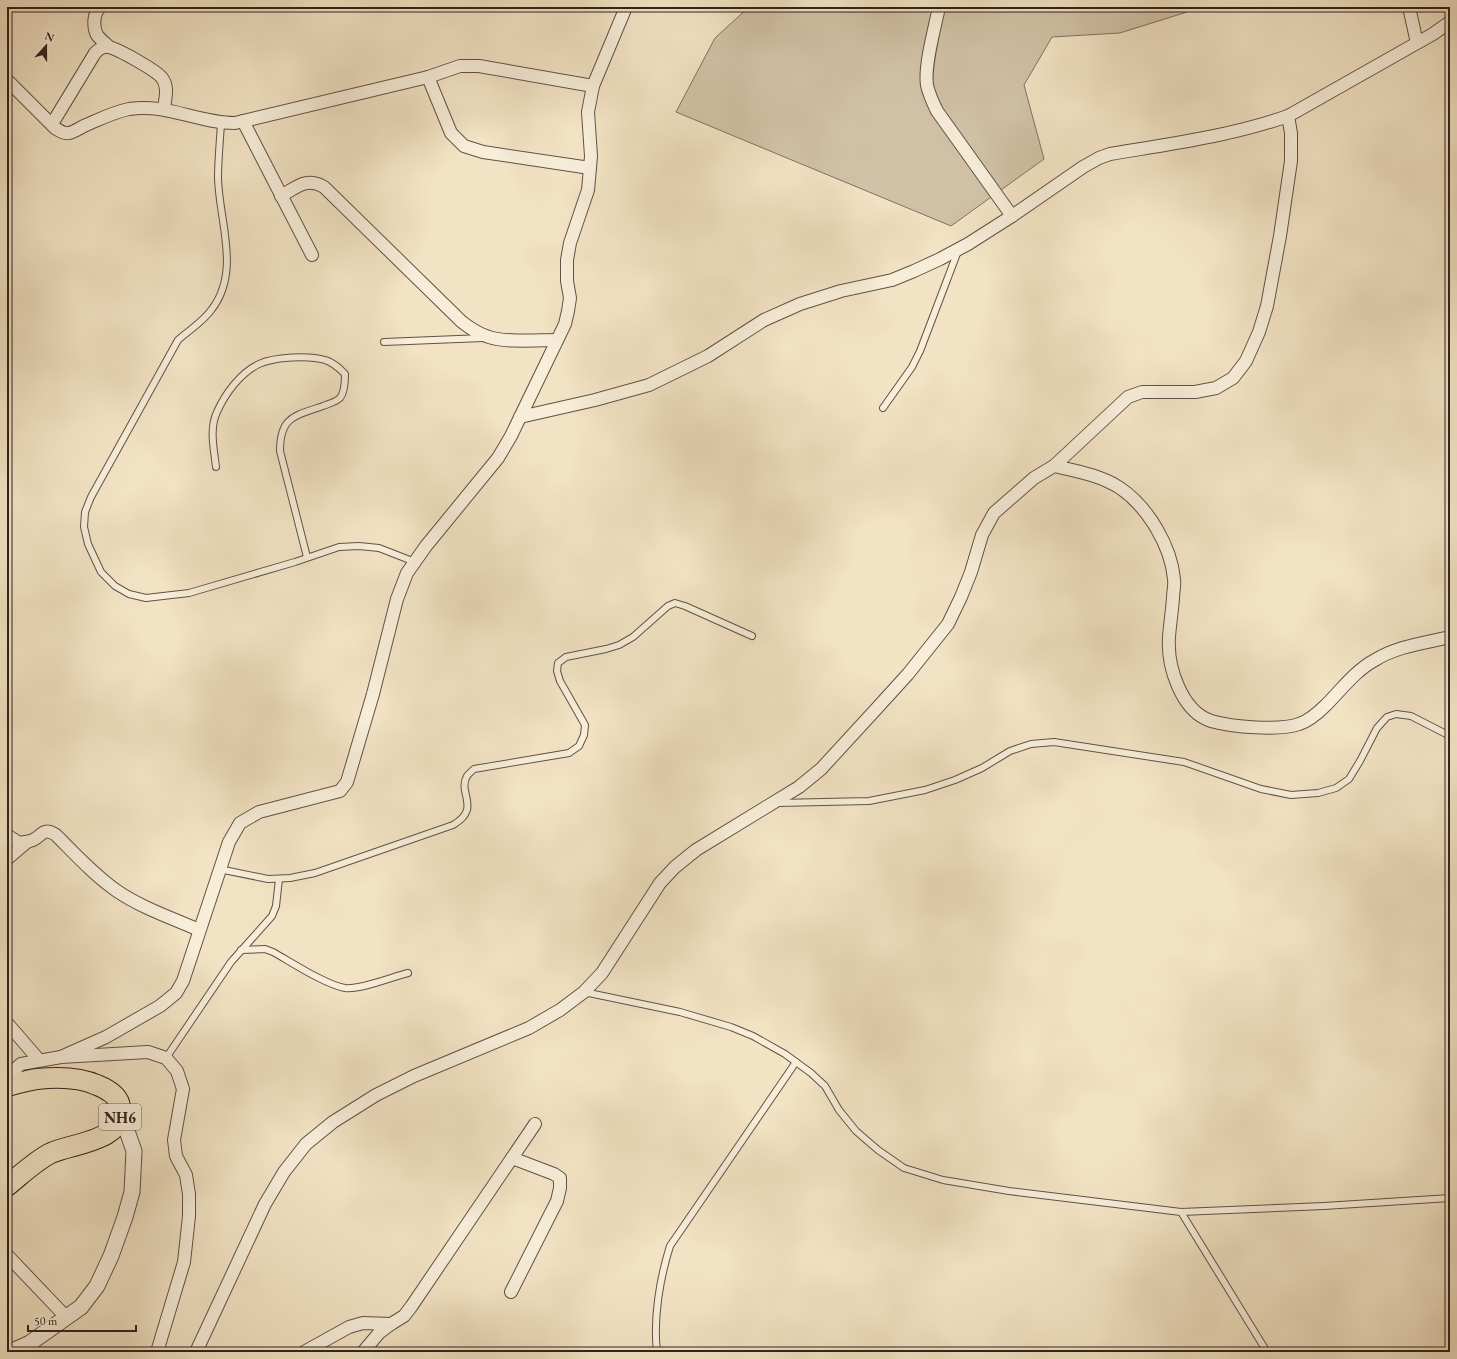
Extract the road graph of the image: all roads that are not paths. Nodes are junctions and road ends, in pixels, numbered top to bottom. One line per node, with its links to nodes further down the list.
1 (100, 7): 7 (street)
2 (626, 7): 10 (street)
3 (939, 7): 18 (street)
4 (1409, 7): 6 (street)
5 (1450, 22): 6 (street)
6 (1417, 43): 12 (street)
7 (109, 47): 11 (street); 15 (street)
8 (428, 77): 10 (street); 13 (street); 16 (street)
9 (7, 80): 15 (street)
10 (593, 86): 16 (street)
11 (164, 108): 14 (street); 15 (street)
12 (1288, 116): 18 (street); 27 (street)
13 (243, 121): 14 (street); 17 (street)
14 (221, 123): 28 (lane)
15 (52, 124)
16 (590, 168): 22 (street)
17 (281, 196): 20 (street); 21 (street)
18 (1012, 216): 19 (street)
19 (958, 249): 24 (lane); 25 (street)
20 (312, 255)
21 (490, 338): 22 (street); 23 (lane)
22 (557, 340): 25 (street)
23 (384, 342)
24 (883, 408)
25 (520, 417): 29 (street)
26 (216, 466): 28 (lane)
27 (1054, 466): 31 (street); 33 (street)
28 (307, 558): 29 (lane)
29 (415, 562): 37 (street)
30 (752, 636): 38 (lane)
31 (1450, 637)
32 (1450, 736): 33 (lane)
33 (772, 803): 42 (street)
34 (7, 835): 35 (street)
35 (27, 842): 36 (street); 39 (street)
36 (7, 859)
37 (220, 868): 38 (lane); 39 (street)
38 (279, 879): 40 (lane)
39 (199, 930): 44 (street)
40 (241, 950): 41 (lane); 45 (lane)
41 (408, 973)
42 (584, 992): 47 (lane); 61 (street)
43 (7, 1023): 46 (street)
44 (61, 1057): 45 (street); 46 (street)
45 (166, 1058): 60 (street)
46 (39, 1060): 48 (street)
47 (796, 1062): 54 (lane); 64 (lane)
48 (7, 1085): 49 (highway, NH6)
49 (121, 1114): 52 (highway, NH6); 57 (street)
50 (535, 1124): 51 (street)
51 (512, 1158): 56 (street); 58 (street)
52 (7, 1186)
53 (1450, 1198): 54 (lane)
54 (1181, 1212): 65 (lane)
55 (7, 1255): 57 (street)
56 (511, 1292)
57 (67, 1318): 59 (street)
58 (391, 1324): 62 (street); 63 (street)
59 (10, 1352)
60 (157, 1352)
61 (196, 1352)
62 (304, 1352)
63 (364, 1352)
64 (657, 1352)
65 (1267, 1352)

